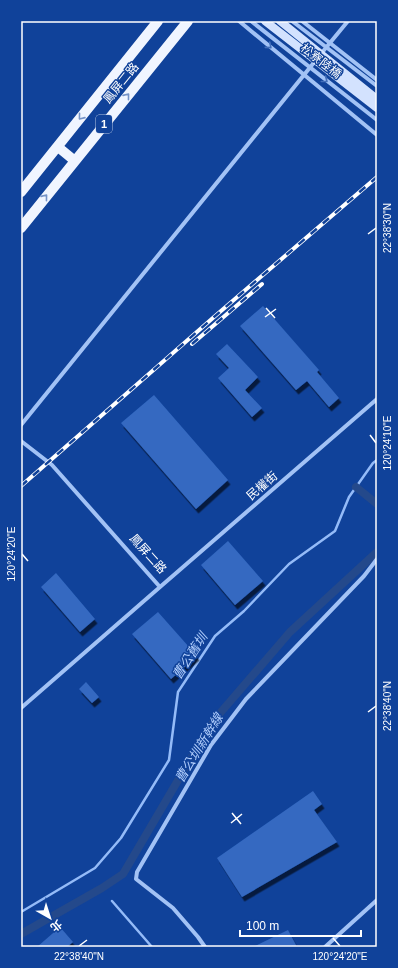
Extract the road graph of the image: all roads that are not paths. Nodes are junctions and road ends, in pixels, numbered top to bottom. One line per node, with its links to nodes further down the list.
1 (158, 21): 18 (main road, 鳳屏二路 / 1, one-way to 18)
2 (188, 21): 19 (main road, 鳳屏二路 / 1, one-way to 2)
3 (240, 21): 11 (street, one-way to 11)
4 (251, 21): 16 (street, 松寮陸橋, one-way to 16, bridge)
5 (265, 21): 15 (street, 松寮陸橋, bridge)
6 (280, 21): 14 (street, 松寮陸橋, bridge)
7 (292, 21): 13 (street, 松寮陸橋, bridge)
8 (302, 21): 10 (street)
9 (348, 21): 10 (street)
10 (330, 43): 11 (street); 12 (street)
11 (304, 75): 17 (street); 23 (street)
12 (377, 80)
13 (377, 86)
14 (377, 99)
15 (377, 108)
16 (377, 120)
17 (377, 135)
18 (58, 147): 19 (main road); 20 (main road, 鳳屏二路 / 1)
19 (75, 161): 21 (main road, 鳳屏二路 / 1, one-way to 19)
20 (21, 192)
21 (21, 228)
22 (377, 399): 26 (street, 民權街)
23 (21, 425)
24 (21, 441): 26 (street, 鳳屏二路)
25 (377, 559): 29 (street)
26 (160, 587): 27 (street, 鳳屏二路)
27 (21, 708)
28 (377, 900): 30 (street)
29 (205, 947)
30 (325, 947)

